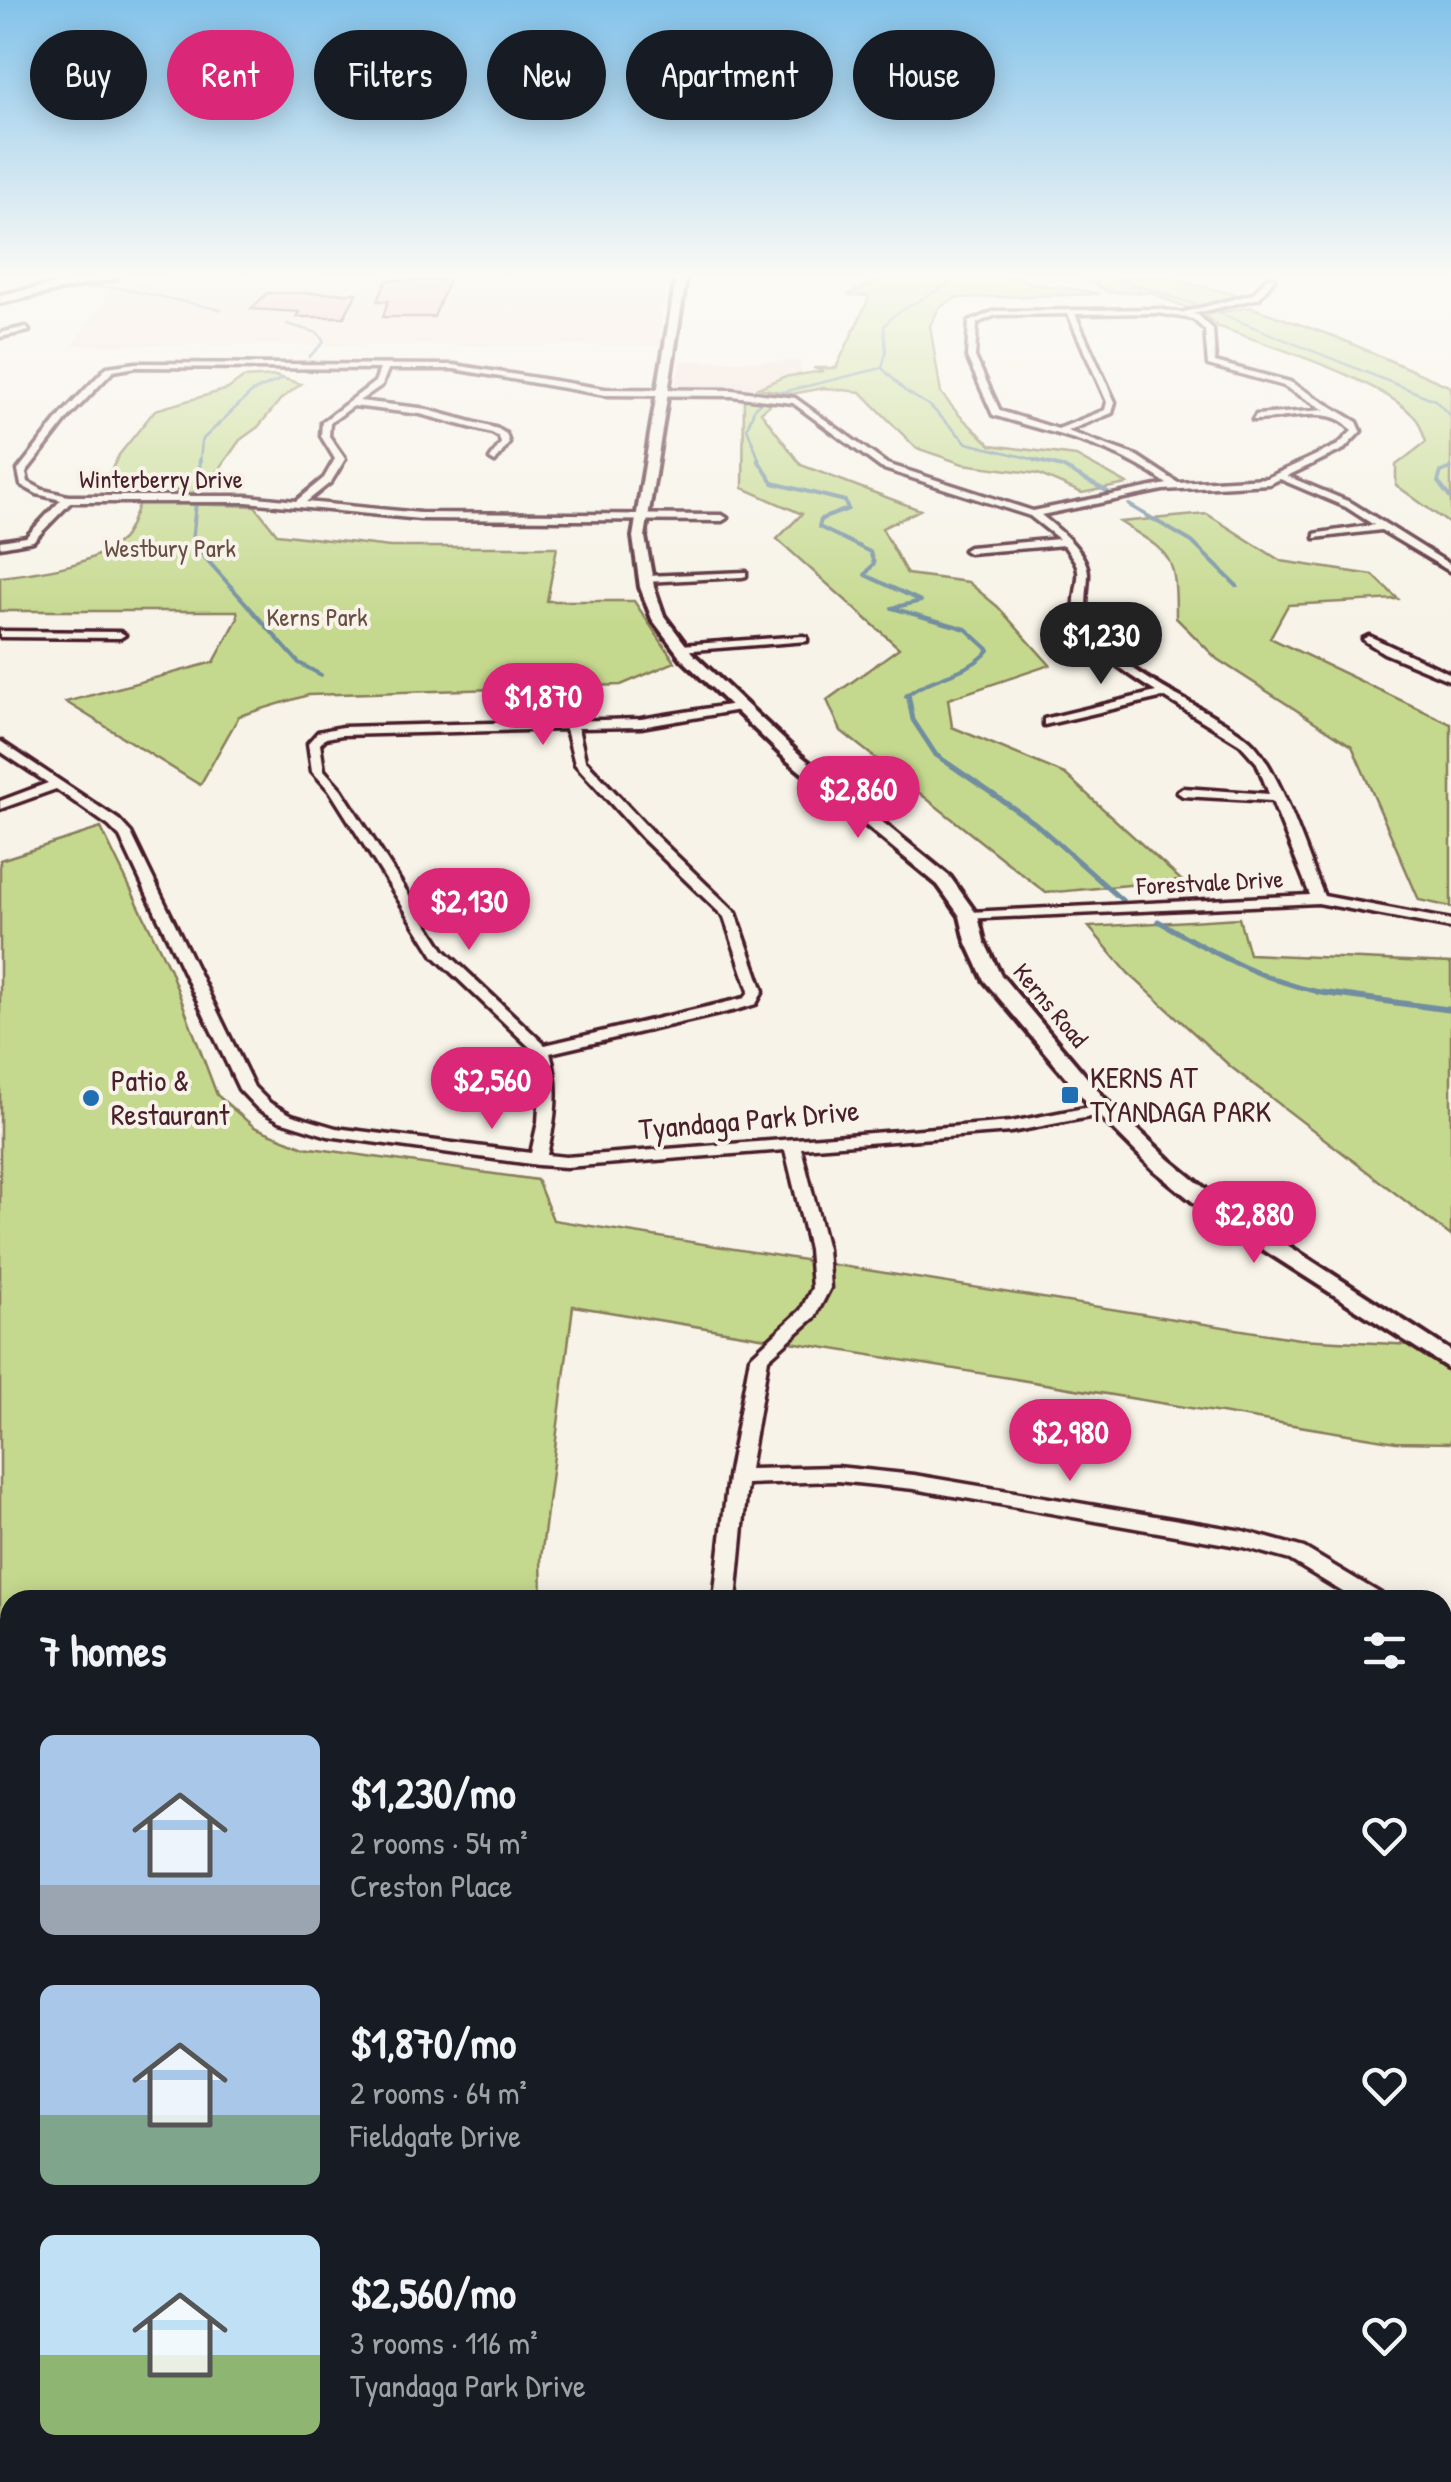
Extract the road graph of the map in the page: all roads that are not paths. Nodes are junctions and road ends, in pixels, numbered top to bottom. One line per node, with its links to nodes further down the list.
1 (662, 393): 18 (street, Kerns Road)
2 (86, 394): 15 (street, Winterberry Drive)
3 (364, 394): 8 (street)
4 (746, 394): 17 (street, Winterberry Drive)
5 (987, 394): 11 (street)
6 (1107, 394): 11 (street)
7 (1303, 394): 9 (street)
8 (351, 403): 12 (street); 16 (street)
9 (1334, 412): 10 (street); 13 (street)
10 (1256, 418)
11 (1059, 431): 14 (street)
12 (495, 459)
13 (1282, 477): 14 (street); 20 (street)
14 (1176, 486): 17 (street)
15 (68, 499): 16 (street, Winterberry Drive); 23 (street)
16 (300, 502): 18 (street, Winterberry Drive)
17 (1033, 514): 22 (street)
18 (644, 518): 19 (street, Winterberry Drive); 27 (street, Kerns Road)
19 (722, 518)
20 (1385, 526): 21 (street); 25 (street)
21 (1320, 536)
22 (1067, 542): 24 (street); 34 (street)
23 (0, 544)
24 (968, 550)
25 (1451, 568)
26 (742, 574): 27 (street)
27 (645, 579): 32 (street, Kerns Road)
28 (0, 634): 29 (street)
29 (120, 635)
30 (804, 639): 32 (street)
31 (1369, 639): 33 (street)
32 (682, 648): 35 (street, Kerns Road)
33 (1451, 678)
34 (1165, 693): 36 (street); 41 (street)
35 (741, 707): 37 (street); 44 (street, Kerns Road)
36 (1048, 722)
37 (570, 726): 46 (street); 46 (street)
38 (0, 745): 39 (street, Tyandaga Park Drive)
39 (58, 784): 42 (street); 49 (street, Tyandaga Park Drive)
40 (1182, 792): 41 (street)
41 (1278, 798): 43 (street)
42 (0, 805)
43 (1318, 899): 44 (street, Forestvale Drive); 45 (street, Forestvale Drive)
44 (969, 916): 47 (street, Kerns Road)
45 (1451, 924)
46 (542, 1050): 49 (street)
47 (1105, 1110): 48 (street, Tyandaga Park Drive); 50 (street, Kerns Road)
48 (792, 1144): 49 (street, Tyandaga Park Drive); 51 (street)
49 (538, 1160)
50 (1451, 1362)
51 (738, 1476): 52 (street); 53 (street)
52 (725, 1590)
53 (1356, 1590)

